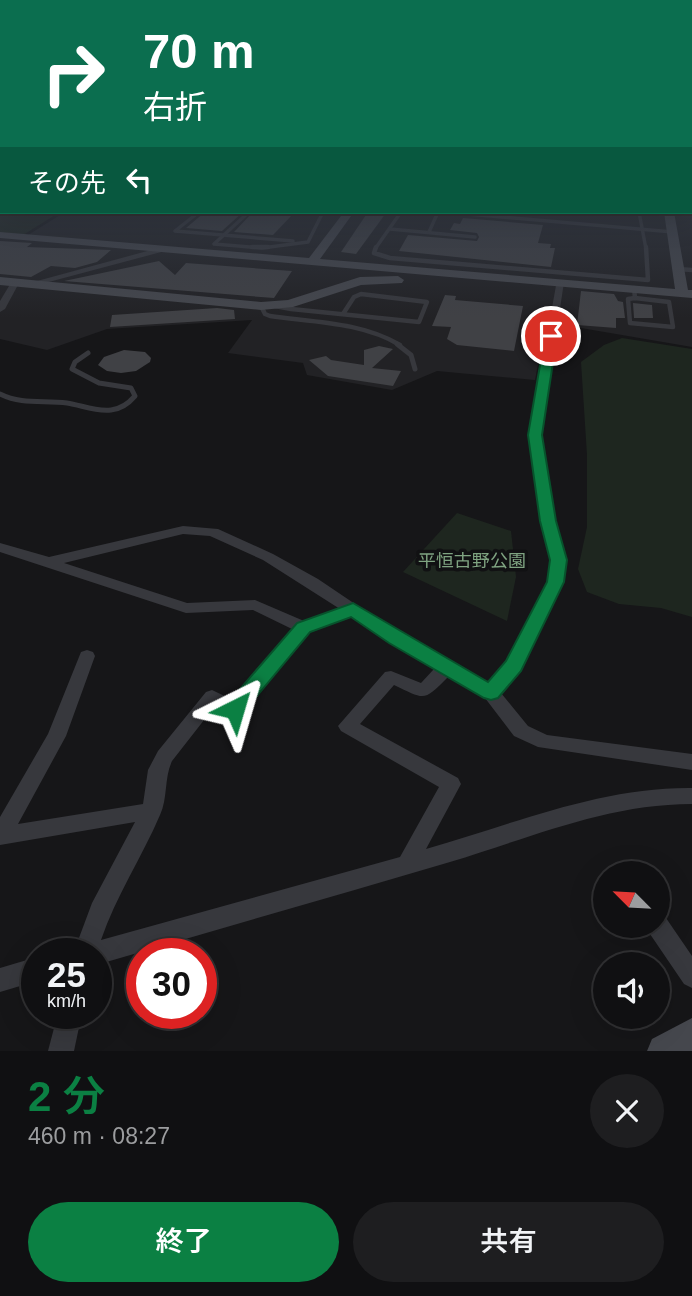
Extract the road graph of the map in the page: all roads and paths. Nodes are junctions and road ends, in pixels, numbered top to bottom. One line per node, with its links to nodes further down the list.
1 (189, 220): 15 (lane)
2 (240, 220): 15 (lane)
3 (319, 220): 17 (lane)
4 (343, 220): 18 (street)
5 (396, 220): 10 (lane)
6 (435, 220): 12 (lane)
7 (534, 220): 11 (lane)
8 (641, 220): 11 (lane)
9 (671, 220): 13 (street)
10 (390, 229): 11 (lane); 12 (lane)
11 (643, 230): 13 (lane)
12 (429, 232): 16 (lane)
13 (673, 232): 21 (street)
14 (0, 235): 19 (street)
15 (223, 236): 17 (lane); 17 (lane)
16 (475, 237)
17 (307, 242): 18 (lane)
18 (325, 244): 20 (street)
19 (162, 249): 20 (street); 26 (street)
20 (312, 262): 24 (street)
21 (678, 269): 22 (lane); 28 (street)
22 (692, 270)
23 (0, 281): 25 (street)
24 (553, 282): 27 (street); 29 (street); 41 (street)
25 (15, 283): 26 (street); 30 (street)
26 (30, 284): 29 (street)
27 (634, 293): 27 (lane); 28 (street)
28 (687, 293)
29 (268, 306): 31 (lane); 33 (lane)
30 (0, 309)
31 (343, 314): 31 (lane)
32 (88, 353): 34 (lane)
33 (415, 369)
34 (0, 394)
35 (0, 547): 36 (street)
36 (49, 562): 37 (street); 38 (street)
37 (353, 610): 38 (street); 40 (street)
38 (303, 627): 44 (street)
39 (87, 656): 45 (street)
40 (446, 668): 41 (street); 46 (street)
41 (491, 693): 42 (street)
42 (692, 762)
43 (692, 796): 46 (street)
44 (152, 811): 45 (street); 47 (street)
45 (0, 836)
46 (407, 864): 49 (street)
47 (91, 938)
48 (666, 938): 51 (street)
49 (112, 949)
50 (21, 974): 52 (street)
51 (692, 976)
52 (0, 980)
53 (66, 1029): 55 (street)
54 (692, 1035): 56 (street)
55 (61, 1051)
56 (664, 1051)

